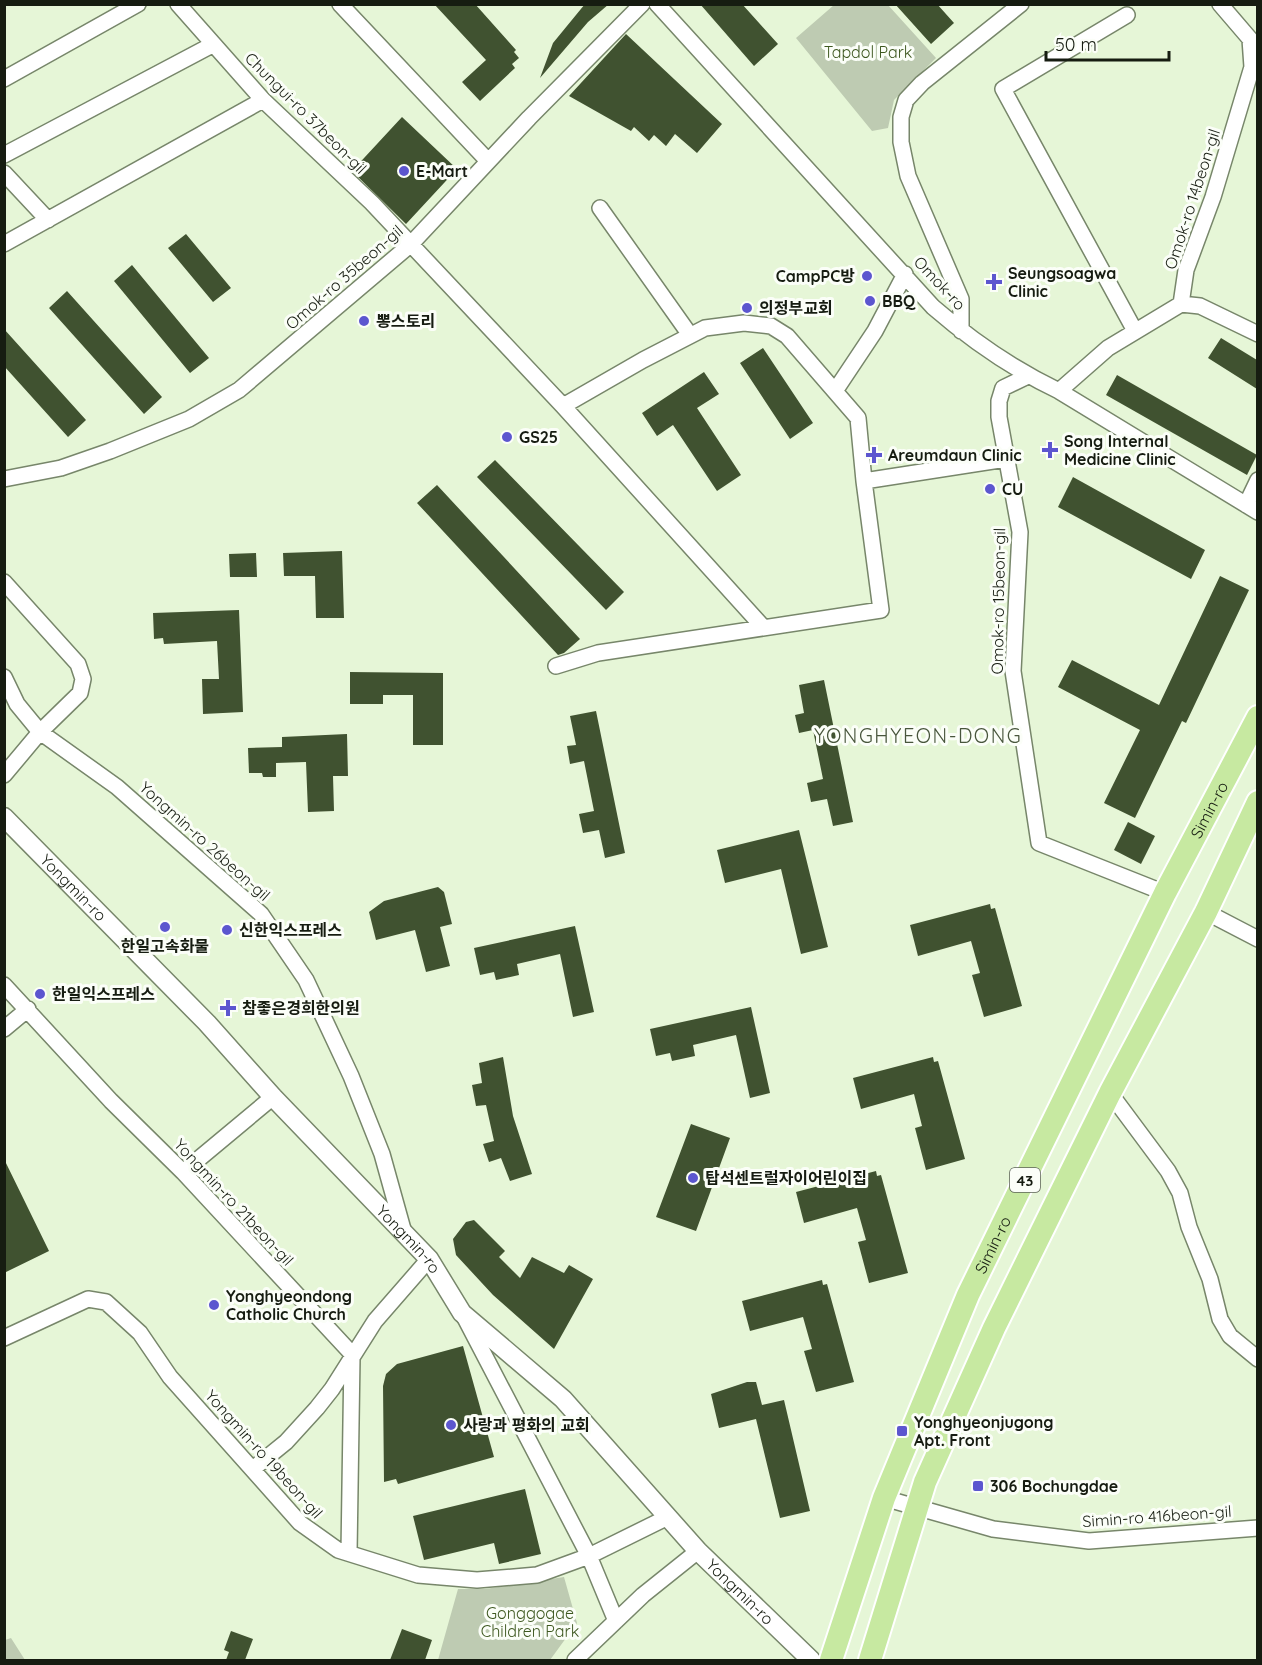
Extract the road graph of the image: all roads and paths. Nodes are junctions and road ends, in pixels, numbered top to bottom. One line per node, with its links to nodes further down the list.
1 (138, 4): 11 (street)
2 (178, 4): 9 (street, Chungui-ro 37beon-gil)
3 (340, 4): 14 (street)
4 (642, 4): 14 (street, Omok-ro 35beon-gil)
5 (657, 4): 20 (street, Omok-ro)
6 (1021, 4): 22 (street)
7 (1220, 4): 10 (street, Omok-ro 14beon-gil)
8 (1127, 15): 23 (street)
9 (212, 45): 12 (street, Chungui-ro 37beon-gil); 13 (street)
10 (1254, 59): 21 (street, Omok-ro 14beon-gil)
11 (4, 79)
12 (263, 100): 17 (street); 19 (street, Chungui-ro 37beon-gil)
13 (4, 155)
14 (488, 161): 19 (street, Omok-ro 35beon-gil)
15 (4, 173): 17 (street)
16 (600, 208): 25 (street)
17 (48, 220): 18 (street)
18 (4, 244)
19 (410, 245): 29 (street, Chungui-ro 37beon-gil); 31 (street, Omok-ro 35beon-gil)
20 (906, 274): 22 (street, Omok-ro); 27 (street)
21 (1181, 304): 23 (street); 24 (street)
22 (961, 331): 26 (street, Omok-ro)
23 (1136, 331): 28 (street)
24 (1257, 334)
25 (690, 335): 27 (street); 29 (street)
26 (1028, 376): 28 (street, Omok-ro); 30 (street, Omok-ro 15beon-gil)
27 (835, 391): 33 (street)
28 (1059, 391): 34 (street, Omok-ro)
29 (563, 406): 36 (street, Chungui-ro 37beon-gil)
30 (1006, 459): 33 (street); 44 (street, Omok-ro 15beon-gil)
31 (4, 479)
32 (1257, 480): 34 (street)
33 (864, 482): 36 (street)
34 (1252, 508)
35 (4, 582): 40 (street)
36 (763, 627): 37 (street)
37 (556, 666)
38 (4, 677): 40 (street, Yongmin-ro 26beon-gil)
39 (1257, 717): 44 (main road, Simin-ro / 43)
40 (40, 732): 41 (street); 53 (street, Yongmin-ro 26beon-gil)
41 (4, 775)
42 (1257, 802): 45 (main road, 43)
43 (4, 817): 51 (street, Yongmin-ro)
44 (1165, 893): 60 (main road, Simin-ro / 43)
45 (1206, 912): 46 (street); 50 (main road, 43)
46 (1257, 939)
47 (4, 985): 48 (street, Yongmin-ro 21beon-gil)
48 (28, 1009): 49 (street); 52 (street, Yongmin-ro 21beon-gil)
49 (4, 1029)
50 (1110, 1093): 58 (street); 61 (main road, 43)
51 (273, 1097): 52 (street); 53 (street, Yongmin-ro)
52 (183, 1172): 57 (street, Yongmin-ro 21beon-gil)
53 (404, 1233): 54 (street, Yongmin-ro)
54 (429, 1259): 55 (street, Yongmin-ro); 57 (street)
55 (462, 1313): 62 (street, Yongmin-ro); 66 (street)
56 (4, 1338): 59 (street, Yongmin-ro 19beon-gil)
57 (352, 1354): 59 (street); 65 (street)
58 (1257, 1359)
59 (254, 1468): 65 (street, Yongmin-ro 19beon-gil)
60 (884, 1498): 61 (street, Simin-ro 416beon-gil); 70 (main road, Simin-ro / 43)
61 (917, 1507): 63 (street, Simin-ro 416beon-gil); 71 (main road, 43)
62 (668, 1517): 64 (street, Yongmin-ro); 66 (street, Yongmin-ro 19beon-gil)
63 (1257, 1528)
64 (698, 1551): 67 (street); 69 (street, Yongmin-ro)
65 (349, 1553): 66 (street, Yongmin-ro 19beon-gil)
66 (589, 1556): 67 (street)
67 (616, 1620): 68 (street)
68 (575, 1660)
69 (811, 1660)
70 (831, 1660)
71 (870, 1660)

